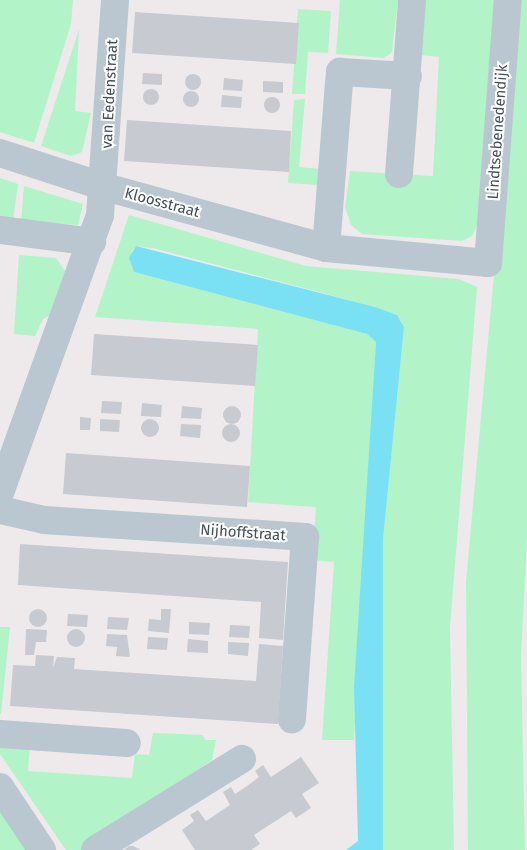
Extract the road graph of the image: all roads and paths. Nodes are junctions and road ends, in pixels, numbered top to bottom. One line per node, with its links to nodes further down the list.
1 (115, 0): 7 (street, van Eedenstraat)
2 (412, 0): 4 (street)
3 (508, 0): 11 (street, Lindtsebenedendijk)
4 (408, 76): 6 (street); 10 (street)
5 (0, 153): 7 (street, Kloosstraat)
6 (399, 174)
7 (105, 187): 9 (street); 10 (street, Kloosstraat)
8 (0, 230): 9 (street)
9 (92, 242): 12 (street)
10 (326, 248): 11 (street, Kloosstraat)
11 (488, 263)
12 (0, 493)
13 (0, 510): 14 (street, Nijhoffstraat)
14 (292, 720)
15 (0, 734): 16 (street)
16 (127, 743)
17 (242, 759): 20 (street)
18 (0, 787): 19 (street)
19 (42, 850)
20 (95, 850)

